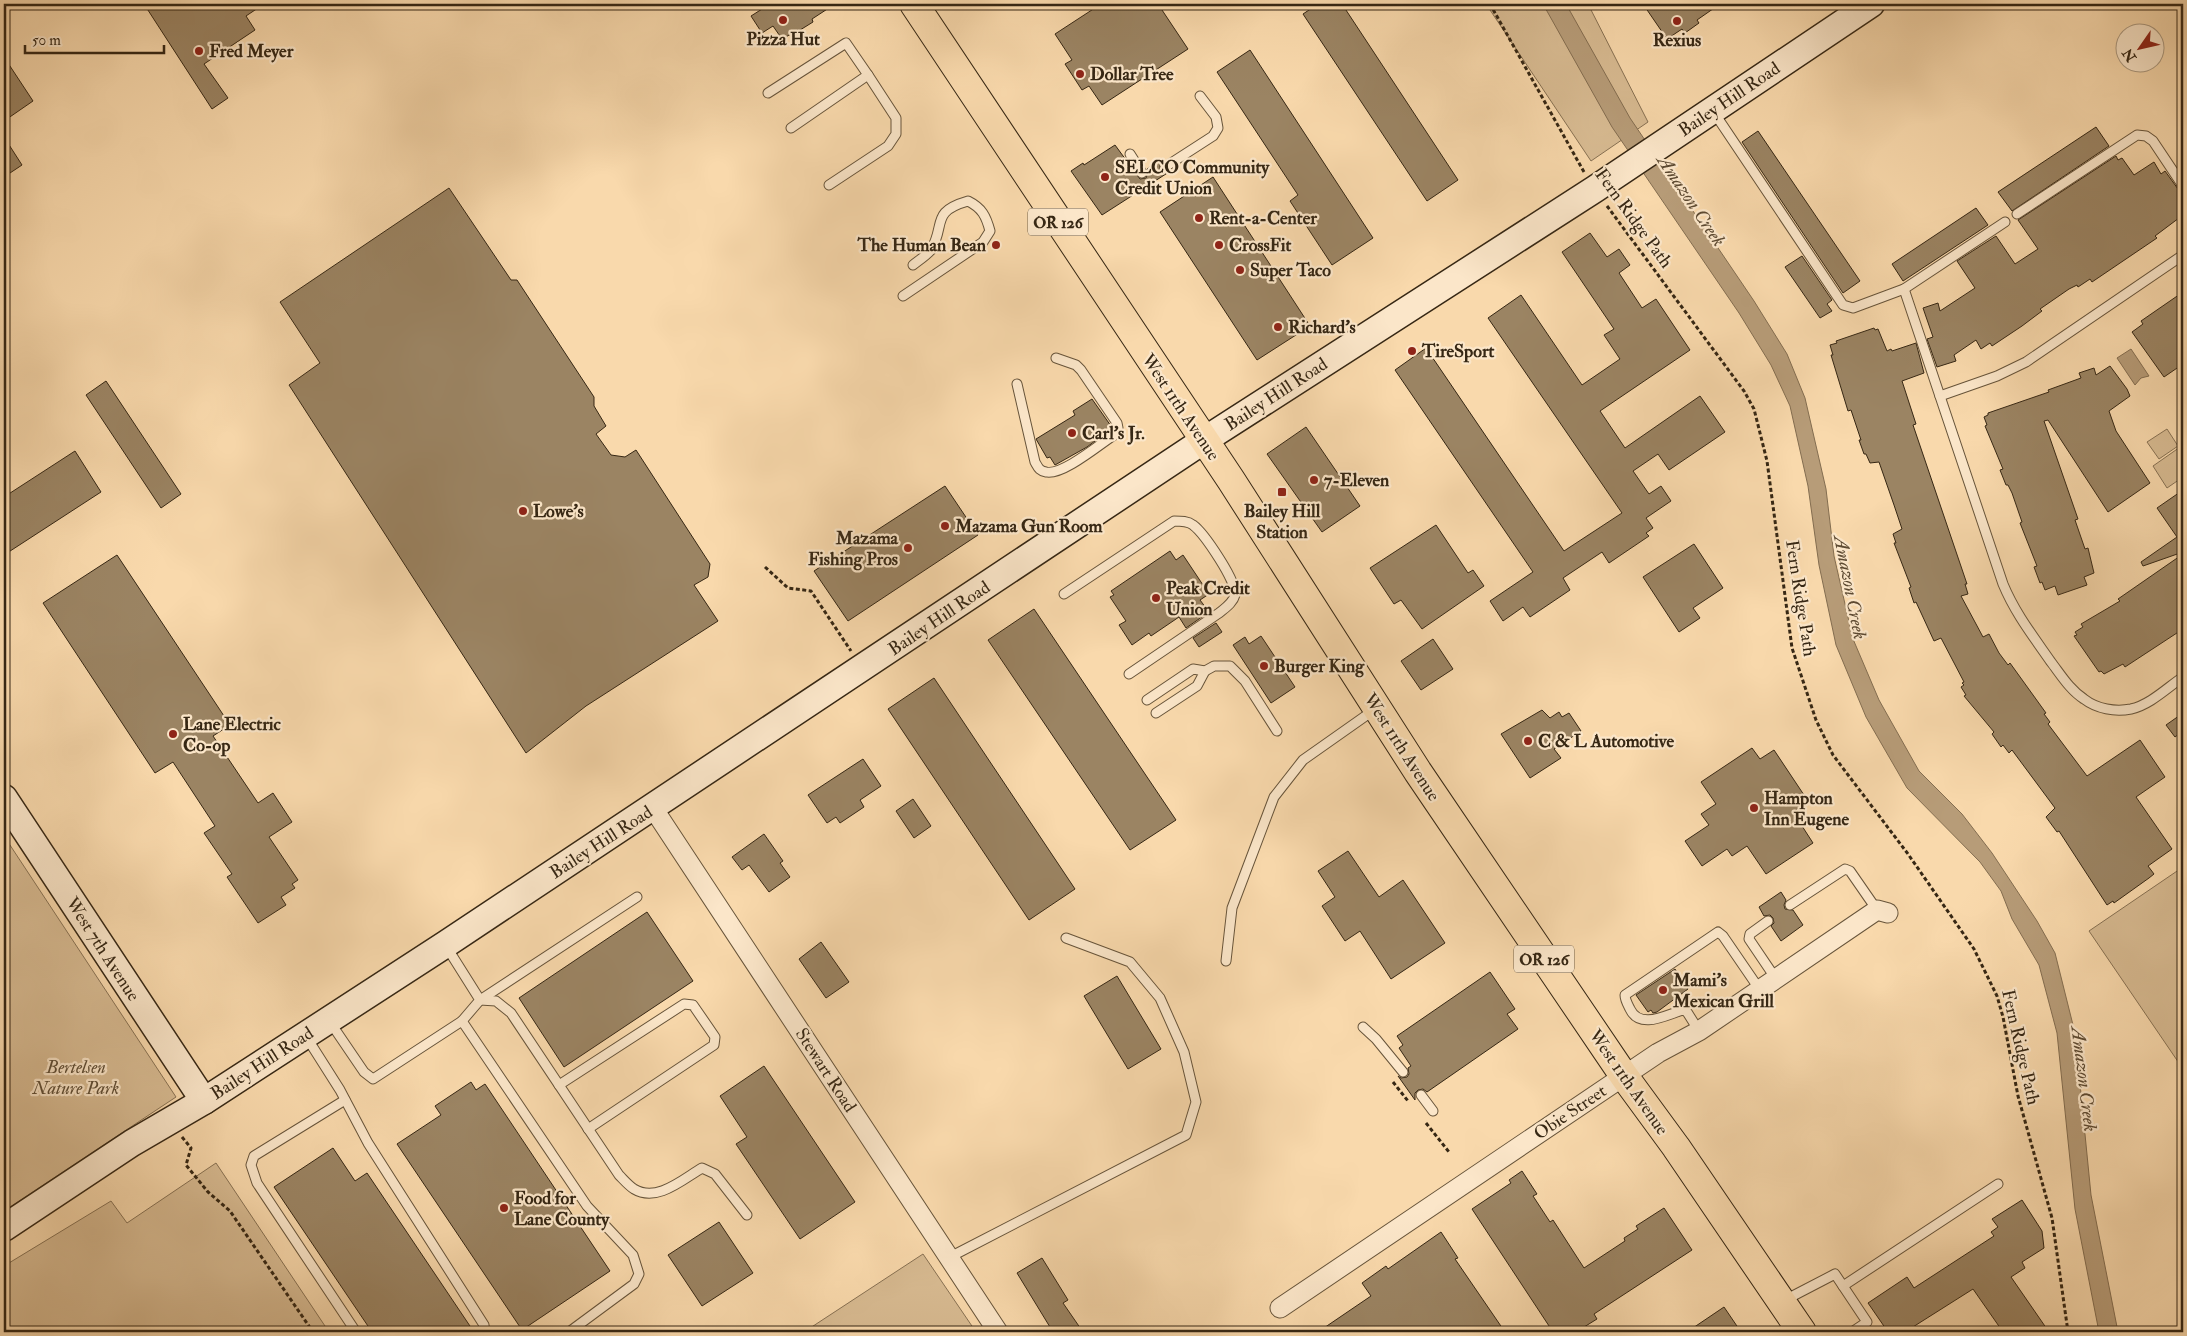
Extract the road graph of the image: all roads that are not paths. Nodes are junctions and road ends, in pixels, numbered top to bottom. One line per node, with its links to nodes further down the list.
1 (1872, 4): 6 (street, Bailey Hill Road)
2 (919, 6): 22 (main road, West 11th Avenue / OR 126)
3 (868, 75): 4 (lane); 7 (lane); 11 (lane)
4 (768, 93)
5 (1200, 96): 9 (lane)
6 (1713, 110): 17 (lane); 22 (street, Bailey Hill Road)
7 (791, 128)
8 (1130, 154): 10 (lane)
9 (1165, 168)
10 (1142, 173)
11 (830, 185)
12 (2183, 186): 13 (lane)
13 (2017, 214)
14 (2005, 222): 17 (lane)
15 (2183, 255): 21 (lane)
16 (913, 265): 18 (lane)
17 (1904, 289): 21 (lane)
18 (903, 296)
19 (1056, 358): 20 (lane)
20 (1017, 384)
21 (1940, 396): 26 (lane)
22 (1203, 440): 28 (main road, West 11th Avenue / OR 126); 32 (street, Bailey Hill Road)
23 (1064, 594): 25 (lane)
24 (1205, 670): 27 (lane); 29 (lane); 30 (lane)
25 (1129, 674)
26 (2183, 677)
27 (1147, 700)
28 (1376, 708): 39 (lane); 49 (main road, West 11th Avenue / OR 126)
29 (1156, 713)
30 (1277, 731)
31 (4, 798): 53 (street, West 7th Avenue)
32 (653, 808): 38 (street, Bailey Hill Road); 59 (street, Stewart Road)
33 (637, 897): 42 (lane)
34 (1790, 905): 35 (lane)
35 (1883, 912): 40 (street, Obie Street)
36 (1768, 921): 40 (lane)
37 (1066, 938): 59 (lane)
38 (446, 944): 42 (lane); 43 (street, Bailey Hill Road)
39 (1226, 960)
40 (1776, 979): 41 (street, Obie Street)
41 (1760, 990): 46 (street, Obie Street); 46 (lane)
42 (480, 1000): 44 (lane); 50 (lane)
43 (329, 1020): 44 (lane); 47 (street, Bailey Hill Road)
44 (462, 1021): 65 (lane)
45 (1363, 1027): 48 (lane)
46 (1700, 1031): 49 (street, Obie Street)
47 (305, 1036): 52 (lane); 53 (street, Bailey Hill Road)
48 (1403, 1072)
49 (1624, 1076): 61 (main road, West 11th Avenue / OR 126); 62 (street, Obie Street)
50 (559, 1085): 55 (lane); 55 (lane)
51 (1421, 1096): 54 (lane)
52 (345, 1100): 63 (lane); 64 (lane)
53 (204, 1101): 58 (street, Bailey Hill Road)
54 (1433, 1111)
55 (588, 1129): 57 (lane)
56 (1998, 1184): 60 (lane)
57 (747, 1215)
58 (4, 1228)
59 (950, 1257): 66 (street, Stewart Road)
60 (1843, 1286): 61 (lane); 68 (lane)
61 (1781, 1302): 67 (main road, West 11th Avenue / OR 126)
62 (1280, 1308)
63 (356, 1332)
64 (485, 1332)
65 (570, 1332)
66 (998, 1332)
67 (1802, 1332)
68 (1852, 1332)

